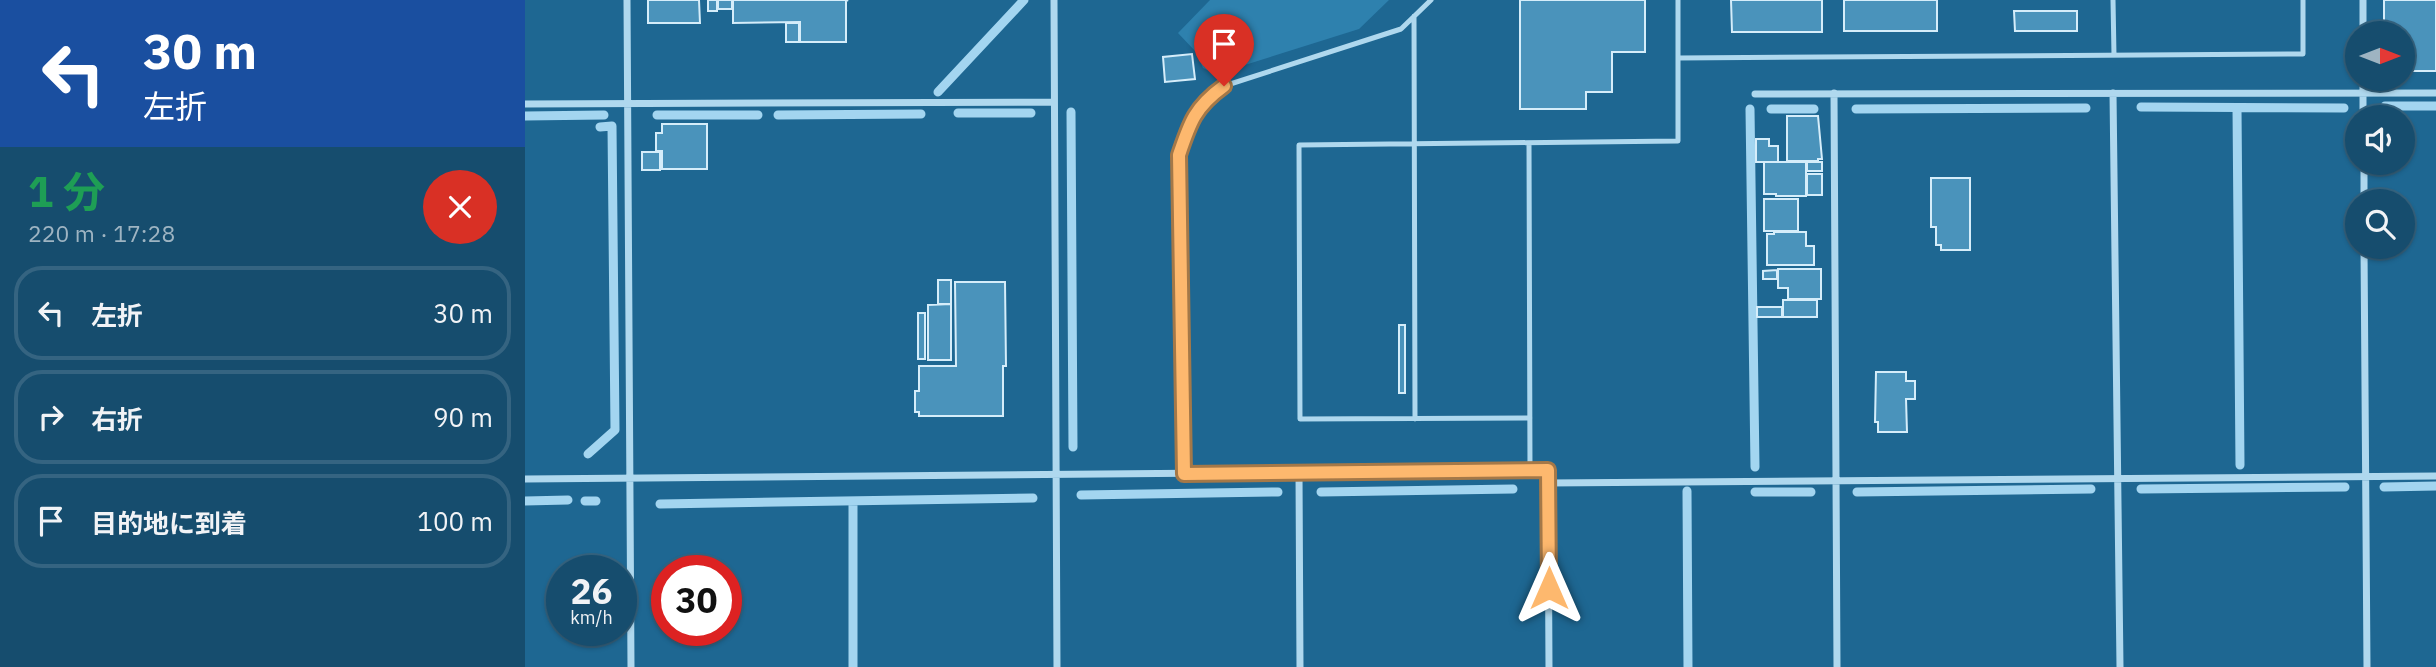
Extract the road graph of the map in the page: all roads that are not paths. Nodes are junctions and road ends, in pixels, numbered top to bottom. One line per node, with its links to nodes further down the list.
1 (627, 0): 19 (street)
2 (1054, 0): 17 (street)
3 (1431, 0): 8 (lane)
4 (1678, 0): 11 (lane)
5 (2113, 0): 10 (lane)
6 (2303, 0): 10 (lane)
7 (2363, 0): 9 (street)
8 (1414, 16): 22 (lane); 28 (lane)
9 (2363, 21)
10 (2114, 55): 11 (lane)
11 (1678, 58): 21 (lane)
12 (1834, 93): 13 (street); 16 (street); 35 (street)
13 (2113, 93): 14 (street); 33 (street)
14 (2363, 93): 15 (street); 20 (street)
15 (2436, 93)
16 (1755, 94)
17 (1054, 102): 19 (street); 29 (street)
18 (525, 104): 19 (street)
19 (627, 104): 32 (street)
20 (2363, 105)
21 (1529, 143): 22 (lane); 24 (lane)
22 (1415, 144): 25 (lane); 25 (lane)
23 (2364, 259): 31 (street)
24 (1530, 418): 25 (lane); 26 (lane)
25 (1415, 419)
26 (1530, 470): 27 (street); 36 (street)
27 (1299, 473): 28 (street); 39 (street)
28 (1184, 474): 29 (street)
29 (1056, 475): 32 (street); 38 (street)
30 (2436, 476): 31 (street)
31 (2365, 477): 33 (street); 43 (street)
32 (629, 478): 34 (street); 37 (street)
33 (2118, 478): 35 (street); 42 (street)
34 (525, 479)
35 (1836, 481): 36 (street); 41 (street)
36 (1548, 483): 40 (street)
37 (631, 667)
38 (1057, 667)
39 (1300, 667)
40 (1549, 667)
41 (1837, 667)
42 (2120, 667)
43 (2367, 667)

